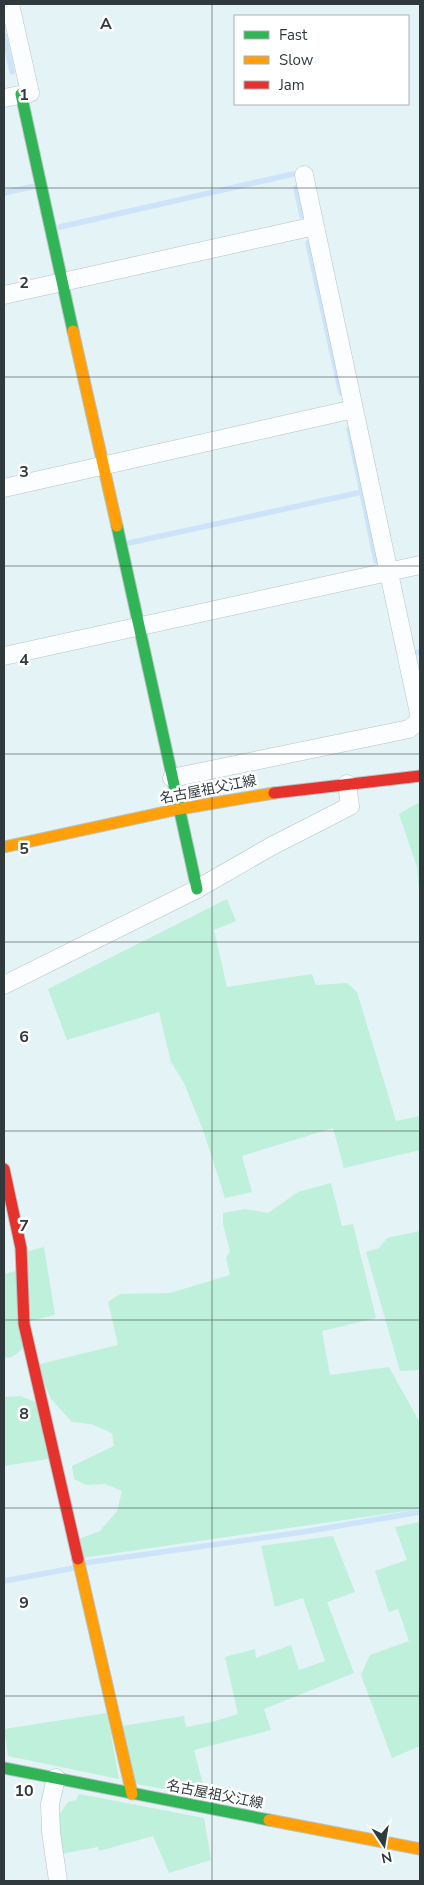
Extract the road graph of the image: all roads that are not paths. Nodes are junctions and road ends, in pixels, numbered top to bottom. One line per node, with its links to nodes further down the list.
1 (10, 4): 2 (street)
2 (21, 94): 3 (street); 6 (street)
3 (4, 98)
4 (304, 175): 5 (street)
5 (315, 226): 6 (street); 8 (street)
6 (63, 282): 7 (street); 9 (street)
7 (4, 294)
8 (354, 409): 9 (street); 12 (street)
9 (103, 466): 10 (street); 13 (street)
10 (4, 488)
11 (420, 565): 12 (street)
12 (389, 572): 13 (street); 15 (street)
13 (139, 627): 14 (street); 17 (street)
14 (4, 656)
15 (420, 719): 17 (street)
16 (420, 776): 18 (street, 名古屋祖父江線)
17 (172, 778): 19 (street)
18 (346, 784): 19 (street, 名古屋祖父江線); 21 (street)
19 (179, 809): 20 (street, 名古屋祖父江線); 21 (street)
20 (4, 847)
21 (197, 889): 22 (street)
22 (4, 985)
23 (4, 1169): 26 (street)
24 (4, 1768): 25 (street, 名古屋祖父江線)
25 (56, 1778): 26 (street, 名古屋祖父江線); 28 (street)
26 (132, 1794): 27 (street, 名古屋祖父江線)
27 (420, 1850)
28 (58, 1881)

